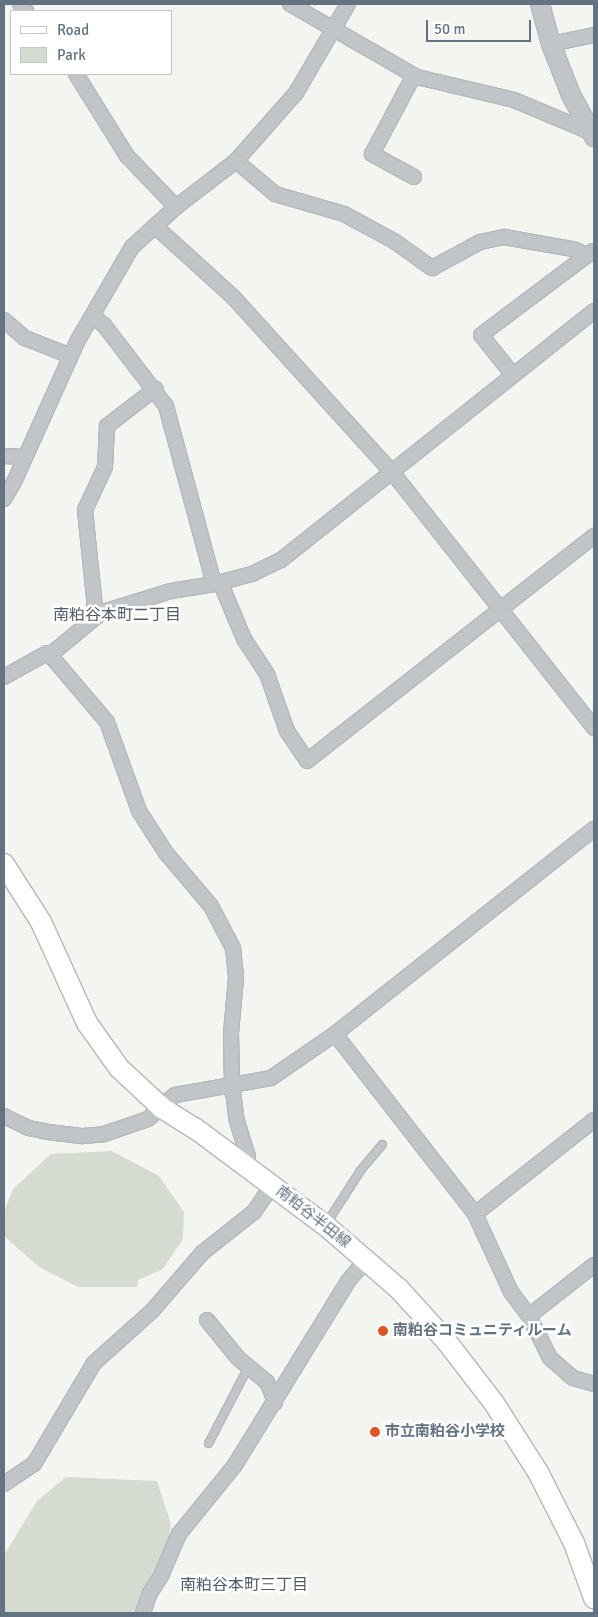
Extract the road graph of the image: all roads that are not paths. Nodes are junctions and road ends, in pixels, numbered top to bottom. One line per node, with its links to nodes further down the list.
1 (290, 4): 4 (street)
2 (348, 4): 4 (street)
3 (540, 4): 6 (street)
4 (334, 30): 8 (street); 10 (street)
5 (594, 35): 6 (street)
6 (551, 44): 9 (street)
7 (77, 75): 12 (street)
8 (414, 75): 9 (street); 11 (street)
9 (592, 135)
10 (236, 161): 12 (street); 14 (street)
11 (414, 177)
12 (176, 207): 13 (street)
13 (155, 226): 16 (street); 23 (street)
14 (591, 252): 19 (street)
15 (594, 312): 19 (street)
16 (93, 317): 18 (street); 20 (street)
17 (4, 320): 18 (street)
18 (71, 356): 22 (street)
19 (513, 375): 23 (street)
20 (155, 389): 26 (street); 28 (street)
21 (4, 456): 22 (street)
22 (24, 457): 24 (street)
23 (392, 472): 26 (street); 27 (street)
24 (4, 499)
25 (594, 536): 27 (street)
26 (217, 584): 27 (street); 28 (street)
27 (502, 609): 31 (street)
28 (96, 617): 29 (street)
29 (50, 655): 30 (street); 35 (street)
30 (4, 677)
31 (594, 728)
32 (594, 828): 34 (street)
33 (4, 864): 36 (main road, 南粕谷半田線)
34 (335, 1034): 35 (street); 42 (street)
35 (232, 1083): 36 (street); 40 (street)
36 (162, 1108): 37 (street); 40 (main road, 南粕谷半田線)
37 (4, 1116)
38 (594, 1120): 42 (street)
39 (382, 1144): 43 (lane)
40 (244, 1165): 41 (main road, 南粕谷半田線)
41 (272, 1185): 43 (main road, 南粕谷半田線); 52 (street)
42 (475, 1214): 46 (street)
43 (325, 1225): 44 (main road, 南粕谷半田線)
44 (366, 1260): 50 (street); 53 (main road, 南粕谷半田線)
45 (594, 1265): 46 (street)
46 (529, 1316): 49 (street)
47 (208, 1320): 48 (street)
48 (249, 1365): 50 (street); 51 (lane)
49 (594, 1384)
50 (275, 1402): 54 (street)
51 (208, 1443)
52 (4, 1484)
53 (594, 1598)
54 (143, 1613)

